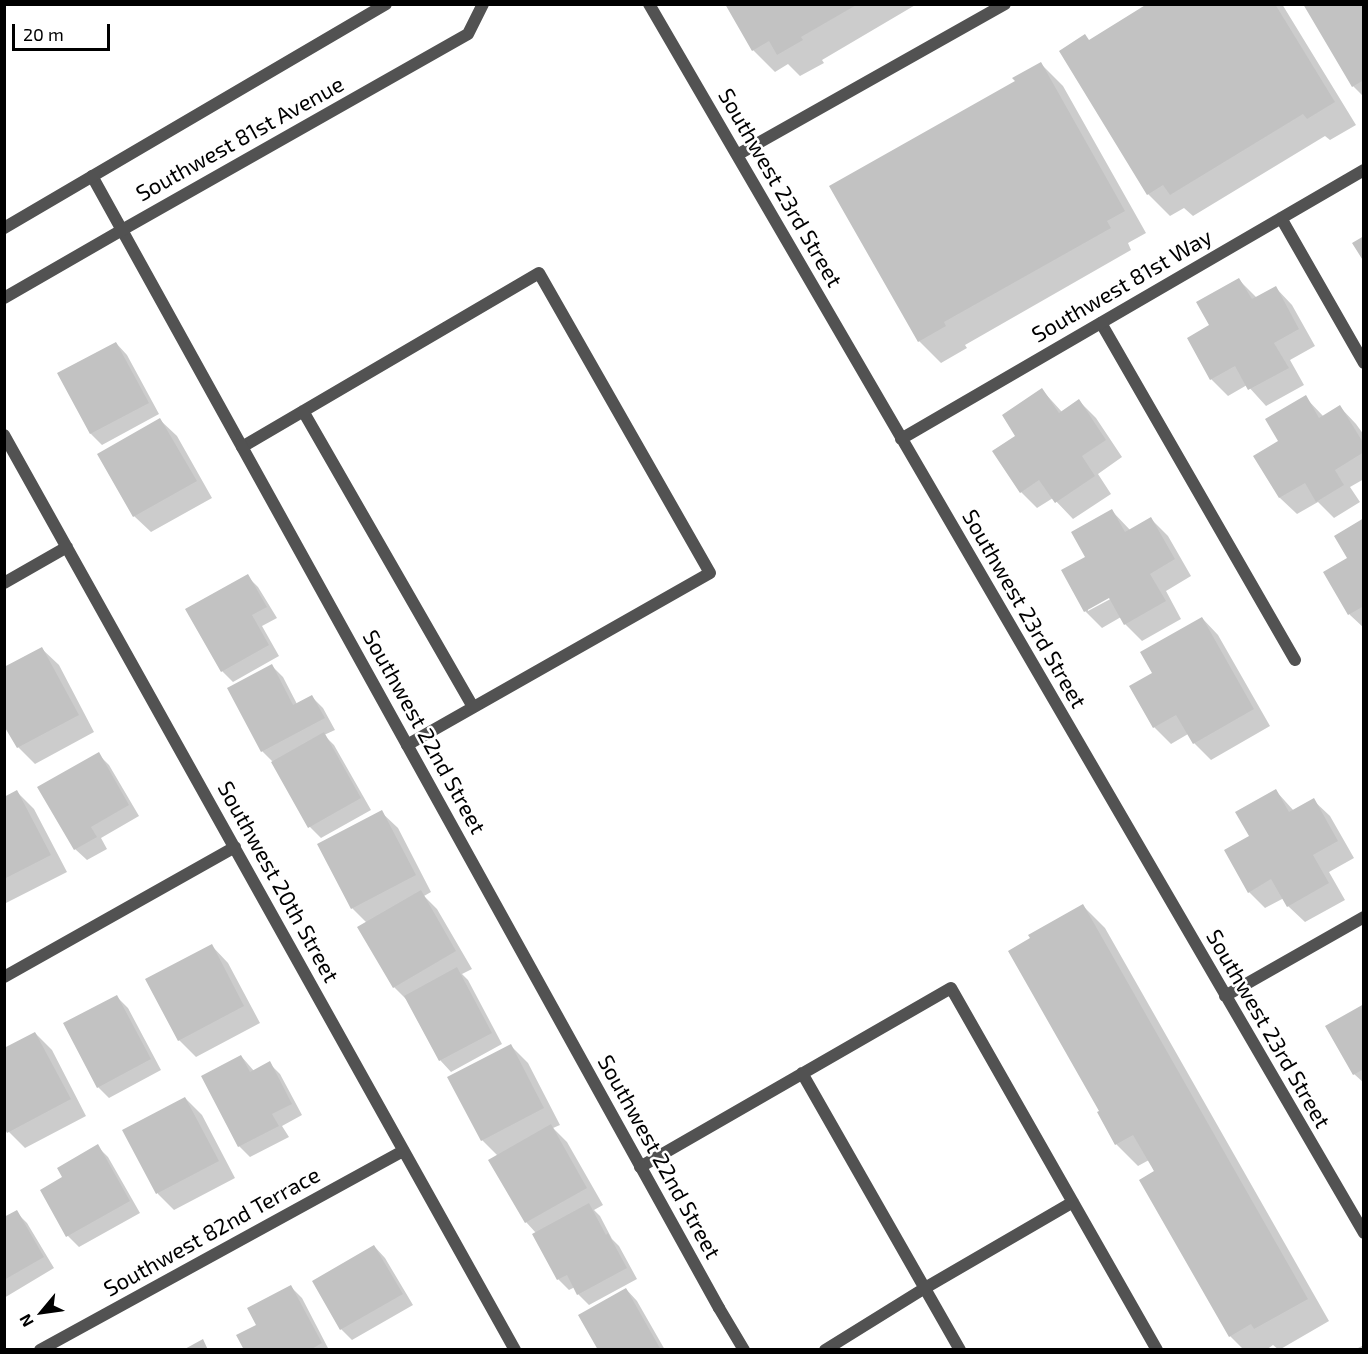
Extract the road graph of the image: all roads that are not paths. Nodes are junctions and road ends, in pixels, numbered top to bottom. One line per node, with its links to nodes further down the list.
1 (386, 4): 7 (street, Southwest 81st Avenue)
2 (483, 4): 10 (street, Southwest 81st Avenue)
3 (649, 4): 5 (street, Southwest 23rd Street)
4 (1005, 4): 5 (street)
5 (736, 156): 16 (street, Southwest 23rd Street)
6 (1364, 170): 8 (street, Southwest 81st Way)
7 (92, 176): 9 (street, Southwest 81st Avenue); 10 (street, Southwest 22nd Street)
8 (1281, 218): 12 (street, Southwest 81st Way); 13 (street)
9 (4, 228)
10 (122, 230): 11 (street, Southwest 81st Avenue); 17 (street, Southwest 22nd Street)
11 (4, 298)
12 (1101, 323): 16 (street, Southwest 81st Way); 20 (street)
13 (1364, 363)
14 (303, 411): 17 (street); 21 (street); 21 (street)
15 (4, 435): 18 (street, Southwest 20th Street)
16 (901, 439): 26 (street, Southwest 23rd Street)
17 (242, 447): 22 (street, Southwest 22nd Street)
18 (67, 547): 19 (street); 23 (street, Southwest 20th Street)
19 (4, 583)
20 (1295, 660)
21 (473, 707): 22 (street)
22 (407, 746): 29 (street, Southwest 22nd Street)
23 (235, 848): 25 (street); 28 (street, Southwest 20th Street)
24 (1364, 917): 26 (street)
25 (4, 977)
26 (1226, 996): 31 (street, Southwest 23rd Street)
27 (802, 1073): 29 (street); 30 (street); 32 (street)
28 (404, 1150): 33 (street, Southwest 82nd Terrace); 34 (street, Southwest 20th Street)
29 (640, 1167): 35 (street, Southwest 22nd Street)
30 (1073, 1202): 32 (street); 38 (street)
31 (1364, 1233)
32 (925, 1288): 36 (street); 37 (street)
33 (40, 1350)
34 (514, 1350)
35 (744, 1350)
36 (825, 1350)
37 (960, 1350)
38 (1157, 1350)

